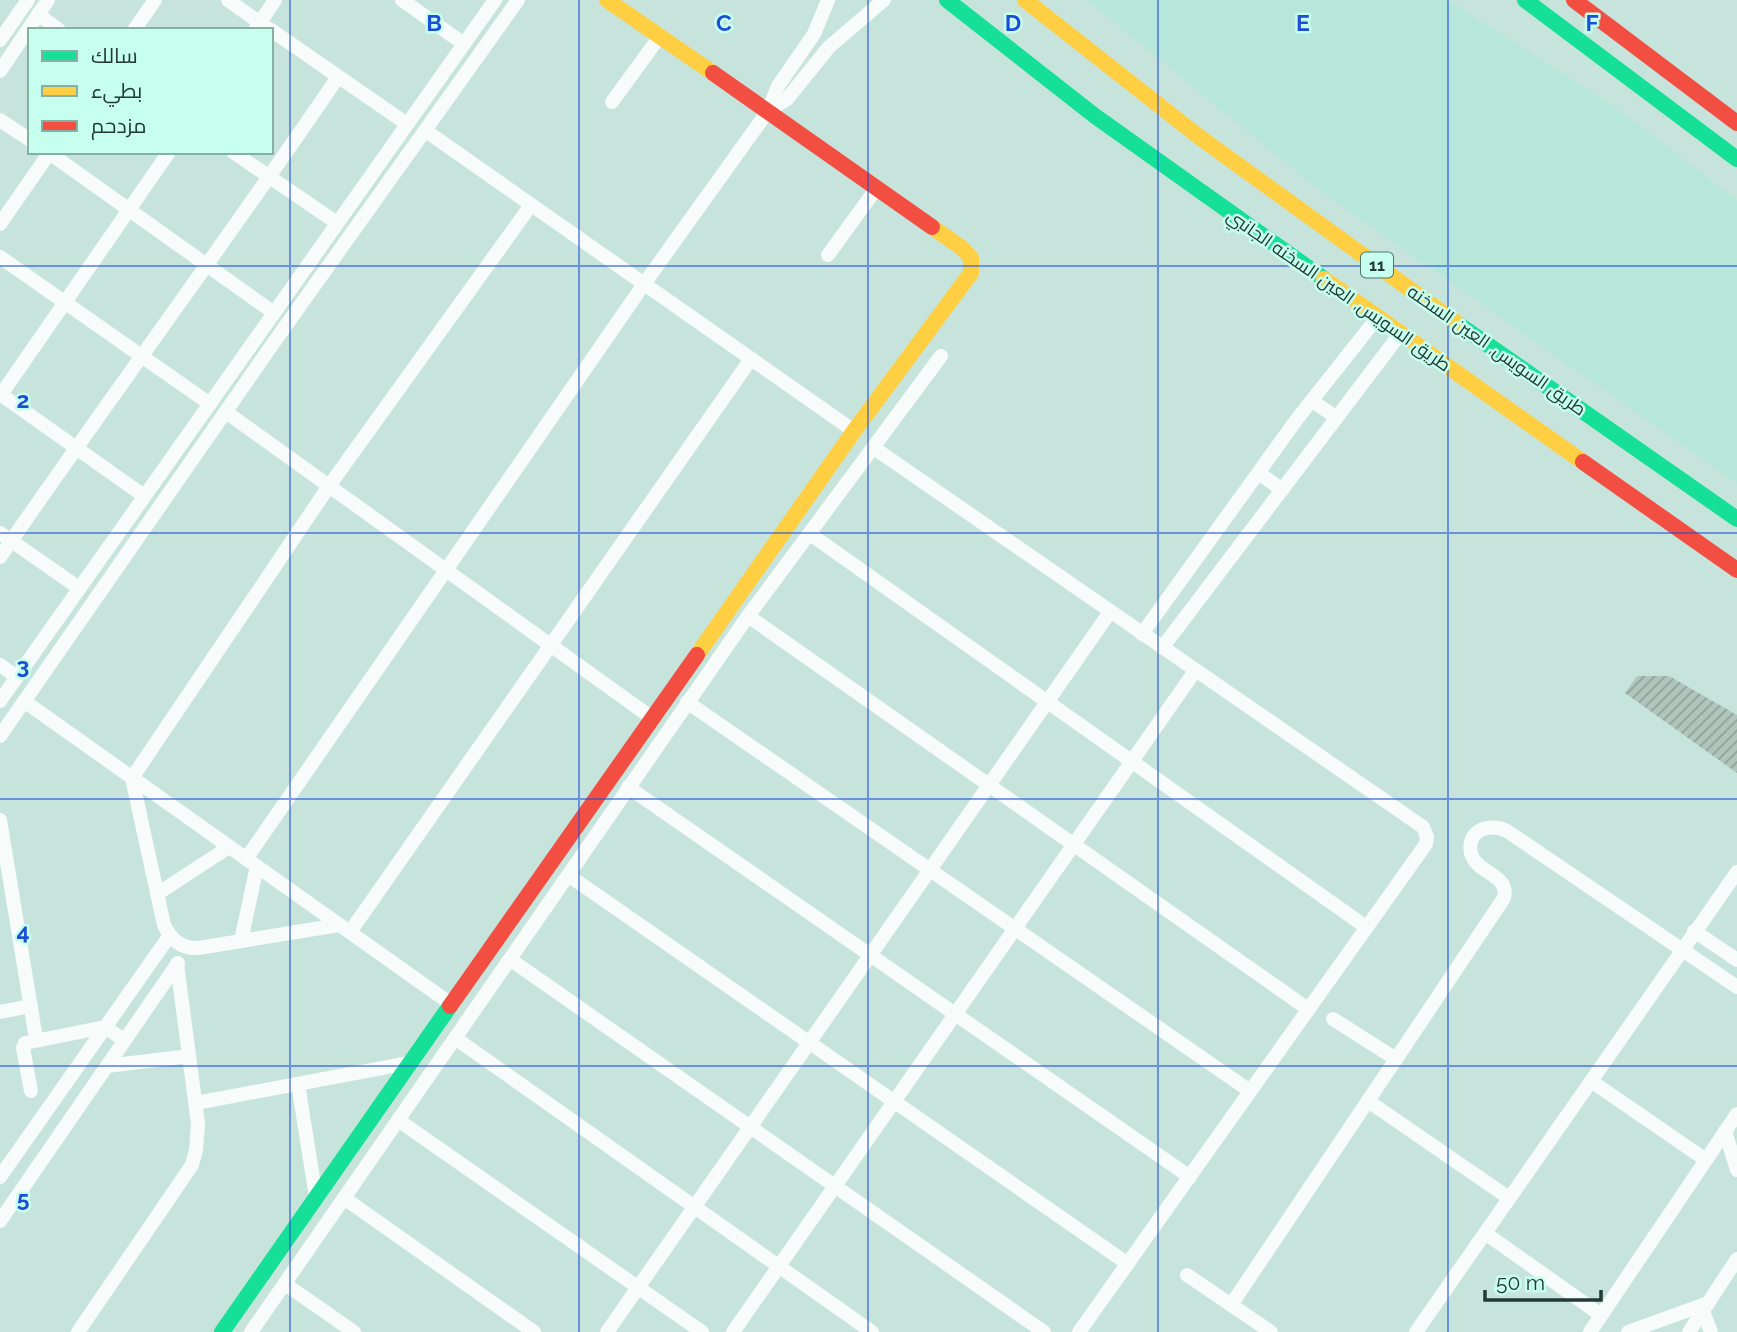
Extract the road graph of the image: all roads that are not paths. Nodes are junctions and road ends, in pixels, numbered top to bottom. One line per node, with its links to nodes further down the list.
1 (28, 0): 26 (street)
2 (48, 0): 16 (street)
3 (155, 0): 20 (street)
4 (228, 0): 21 (street)
5 (275, 0): 21 (street)
6 (402, 0): 27 (street)
7 (495, 0): 27 (street)
8 (518, 0): 37 (street)
9 (607, 0): 24 (main road)
10 (828, 0): 17 (street)
11 (884, 0): 25 (street)
12 (947, 0): 56 (main road, طريق السويس, العين السخنه الجانبي)
13 (1025, 0): 73 (main road, طريق السويس, العين السخنه / 11)
14 (1525, 0): 43 (main road)
15 (1574, 0): 35 (main road)
16 (38, 14): 18 (street); 19 (street)
17 (818, 22): 25 (street); 28 (street)
18 (29, 28)
19 (57, 28)
20 (135, 28)
21 (264, 28)
22 (28, 29): 30 (street)
23 (273, 34): 31 (street)
24 (660, 36): 32 (street); 33 (main road)
25 (840, 38): 29 (street)
26 (0, 40)
27 (464, 44): 36 (street)
28 (800, 52): 29 (street); 33 (street)
29 (816, 63): 33 (street)
30 (0, 71)
31 (338, 77): 36 (street); 44 (street)
32 (611, 102)
33 (768, 111): 45 (main road); 53 (street)
34 (0, 120): 38 (street)
35 (1737, 123)
36 (407, 124): 48 (street)
37 (426, 131): 46 (street); 64 (street)
38 (28, 139)
39 (48, 154): 49 (street)
40 (50, 154): 47 (street)
41 (169, 154): 47 (street)
42 (236, 154): 44 (street)
43 (1737, 159)
44 (270, 178): 48 (street); 52 (street)
45 (877, 189): 50 (street); 66 (main road)
46 (531, 205): 53 (street); 70 (street)
47 (129, 210): 52 (street); 54 (street)
48 (337, 223): 55 (street)
49 (0, 224)
50 (828, 255)
51 (0, 257): 54 (street)
52 (207, 265): 55 (street); 59 (street)
53 (644, 284): 60 (street); 77 (street)
54 (65, 303): 59 (street); 61 (street)
55 (274, 313): 63 (street)
56 (1377, 317): 57 (main road, طريق السويس, العين السخنه الجانبي); 62 (street)
57 (1400, 334): 65 (street); 78 (main road, طريق السويس, العين السخنه الجانبي)
58 (941, 356): 68 (street)
59 (141, 357): 63 (street); 67 (street)
60 (751, 359): 66 (street); 85 (street)
61 (0, 395): 67 (street)
62 (1312, 401): 65 (street); 69 (street)
63 (210, 404): 72 (street)
64 (226, 412): 70 (street); 91 (street)
65 (1336, 417): 71 (street)
66 (854, 431): 94 (main road)
67 (76, 447): 72 (street); 75 (street)
68 (874, 448): 74 (street); 81 (street)
69 (1259, 473): 71 (street); 80 (street)
70 (329, 486): 77 (street); 97 (street)
71 (1282, 489): 83 (street)
72 (144, 496): 79 (street)
73 (1737, 519)
74 (810, 534): 82 (street); 93 (street)
75 (6, 537): 76 (street); 79 (street)
76 (0, 558)
77 (446, 570): 85 (street); 103 (street)
78 (1737, 570)
79 (79, 588): 89 (street)
80 (1160, 609): 83 (street); 84 (street)
81 (1110, 612): 84 (street); 93 (street)
82 (748, 616): 92 (street); 98 (street)
83 (1180, 623): 86 (street)
84 (1142, 634): 86 (street)
85 (551, 645): 94 (street); 111 (street)
86 (1162, 648): 88 (street)
87 (0, 665): 89 (street)
88 (1195, 671): 96 (street); 110 (street)
89 (17, 677): 90 (street)
90 (0, 701)
91 (24, 701): 95 (street); 97 (street)
92 (687, 702): 99 (street); 104 (street)
93 (1048, 702): 96 (street); 98 (street)
94 (652, 718): 123 (main road)
95 (0, 736)
96 (1132, 761): 101 (street); 110 (street)
97 (132, 778): 102 (street); 108 (street)
98 (989, 785): 101 (street); 104 (street)
99 (628, 787): 106 (street); 118 (street)
100 (0, 820): 124 (street)
101 (1074, 844): 112 (street); 125 (street)
102 (229, 847): 103 (street); 108 (street)
103 (251, 863): 111 (street); 115 (street)
104 (930, 870): 112 (street); 118 (street)
105 (1737, 872): 107 (street)
106 (568, 875): 119 (street); 133 (street)
107 (1724, 887): 109 (street); 113 (street)
108 (158, 894): 114 (street)
109 (1737, 896)
110 (1366, 927): 125 (street)
111 (344, 928): 115 (street); 123 (street)
112 (1015, 928): 127 (street); 141 (street)
113 (1694, 931): 116 (street); 120 (street)
114 (170, 935): 117 (street); 129 (street)
115 (241, 941): 117 (street)
116 (1682, 948): 122 (street); 135 (street); 138 (street)
117 (188, 949): 121 (street)
118 (870, 955): 127 (street); 133 (street)
119 (511, 960): 130 (street); 147 (street)
120 (1737, 960)
121 (177, 964): 132 (street); 134 (street)
122 (1737, 987)
123 (450, 1004): 136 (main road)
124 (31, 1006): 126 (street); 131 (street)
125 (1308, 1009): 141 (street)
126 (0, 1012)
127 (955, 1014): 143 (street); 152 (street)
128 (1334, 1019): 135 (street)
129 (105, 1027): 131 (street); 132 (street); 151 (street)
130 (456, 1038): 146 (street); 157 (street)
131 (36, 1039): 140 (street)
132 (124, 1040): 137 (street)
133 (809, 1043): 143 (street); 147 (street)
134 (189, 1056): 137 (street); 144 (street)
135 (1396, 1059): 142 (street)
136 (410, 1063): 139 (street); 154 (main road)
137 (107, 1066): 158 (street)
138 (1591, 1081): 149 (street); 156 (street)
139 (298, 1084): 144 (street); 154 (street)
140 (31, 1091)
141 (1250, 1091): 152 (street)
142 (1368, 1101): 156 (street); 166 (street)
143 (894, 1102): 153 (street); 161 (street)
144 (196, 1103): 169 (street)
145 (1737, 1114): 148 (street)
146 (398, 1120): 155 (street); 165 (street)
147 (750, 1127): 153 (street); 157 (street)
148 (1725, 1131): 149 (street); 150 (street)
149 (1706, 1160): 168 (street)
150 (1737, 1170)
151 (0, 1177)
152 (1190, 1177): 161 (street)
153 (835, 1186): 162 (street); 178 (street)
154 (316, 1197): 170 (main road)
155 (344, 1198): 164 (street); 173 (street)
156 (1509, 1198): 159 (street)
157 (694, 1207): 162 (street); 165 (street)
158 (0, 1221)
159 (1485, 1233): 168 (street); 181 (street)
160 (1737, 1259): 167 (street)
161 (1128, 1264): 179 (street)
162 (779, 1267): 176 (street); 177 (street)
163 (1187, 1275): 166 (street)
164 (285, 1284): 171 (street); 172 (street)
165 (638, 1288): 174 (street); 175 (street)
166 (1231, 1305): 180 (street)
167 (1705, 1307): 183 (street); 184 (street); 185 (street)
168 (1601, 1315): 182 (street)
169 (78, 1332)
170 (222, 1332)
171 (251, 1332)
172 (354, 1332)
173 (534, 1332)
174 (607, 1332)
175 (702, 1332)
176 (733, 1332)
177 (872, 1332)
178 (1044, 1332)
179 (1079, 1332)
180 (1271, 1332)
181 (1416, 1332)
182 (1590, 1332)
183 (1628, 1332)
184 (1689, 1332)
185 (1711, 1332)

